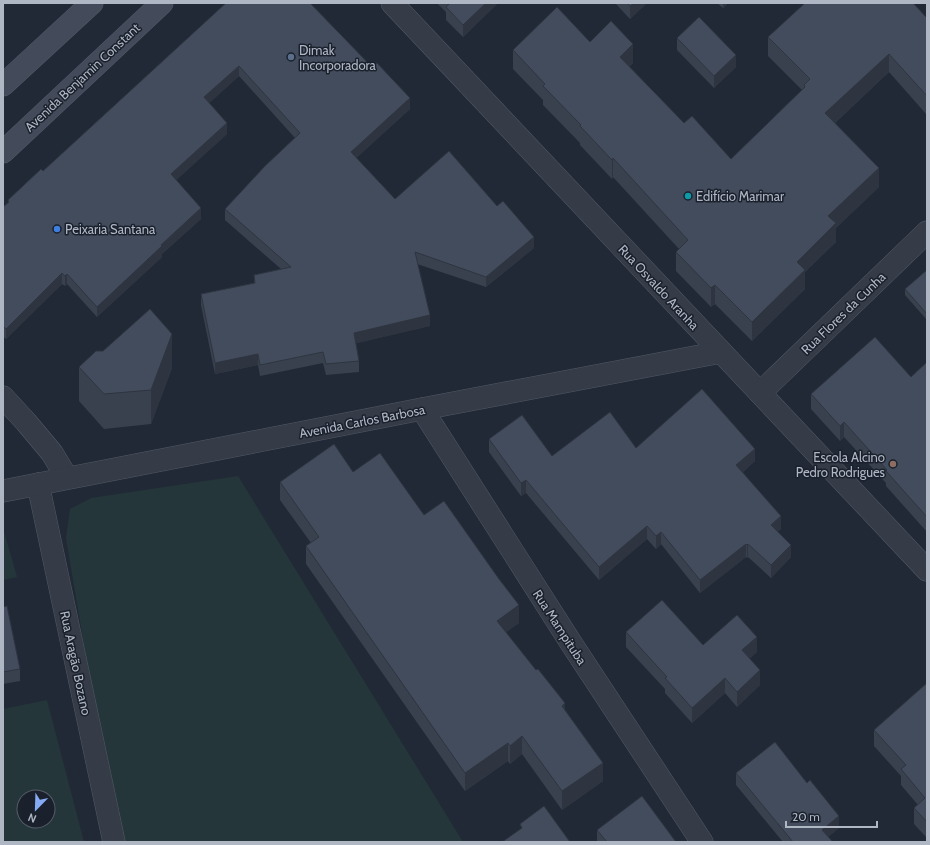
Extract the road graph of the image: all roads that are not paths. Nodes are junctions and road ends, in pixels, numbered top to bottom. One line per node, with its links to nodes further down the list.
1 (92, 3): 4 (main road)
2 (162, 3): 5 (main road, Avenida Benjamin Constant)
3 (392, 3): 7 (street, Rua Osvaldo Aranha)
4 (3, 85)
5 (3, 152)
6 (927, 232): 8 (street, Rua Flores da Cunha)
7 (721, 352): 8 (street, Rua Osvaldo Aranha); 10 (street, Avenida Carlos Barbosa)
8 (760, 393): 14 (street, Rua Osvaldo Aranha)
9 (3, 397): 11 (street)
10 (422, 409): 11 (street, Avenida Carlos Barbosa); 16 (street, Rua Mampituba)
11 (67, 478): 12 (street, Avenida Carlos Barbosa)
12 (38, 484): 13 (street, Avenida Carlos Barbosa); 15 (street, Rua Aragão Bozano)
13 (3, 490)
14 (927, 570)
15 (114, 842)
16 (702, 842)

